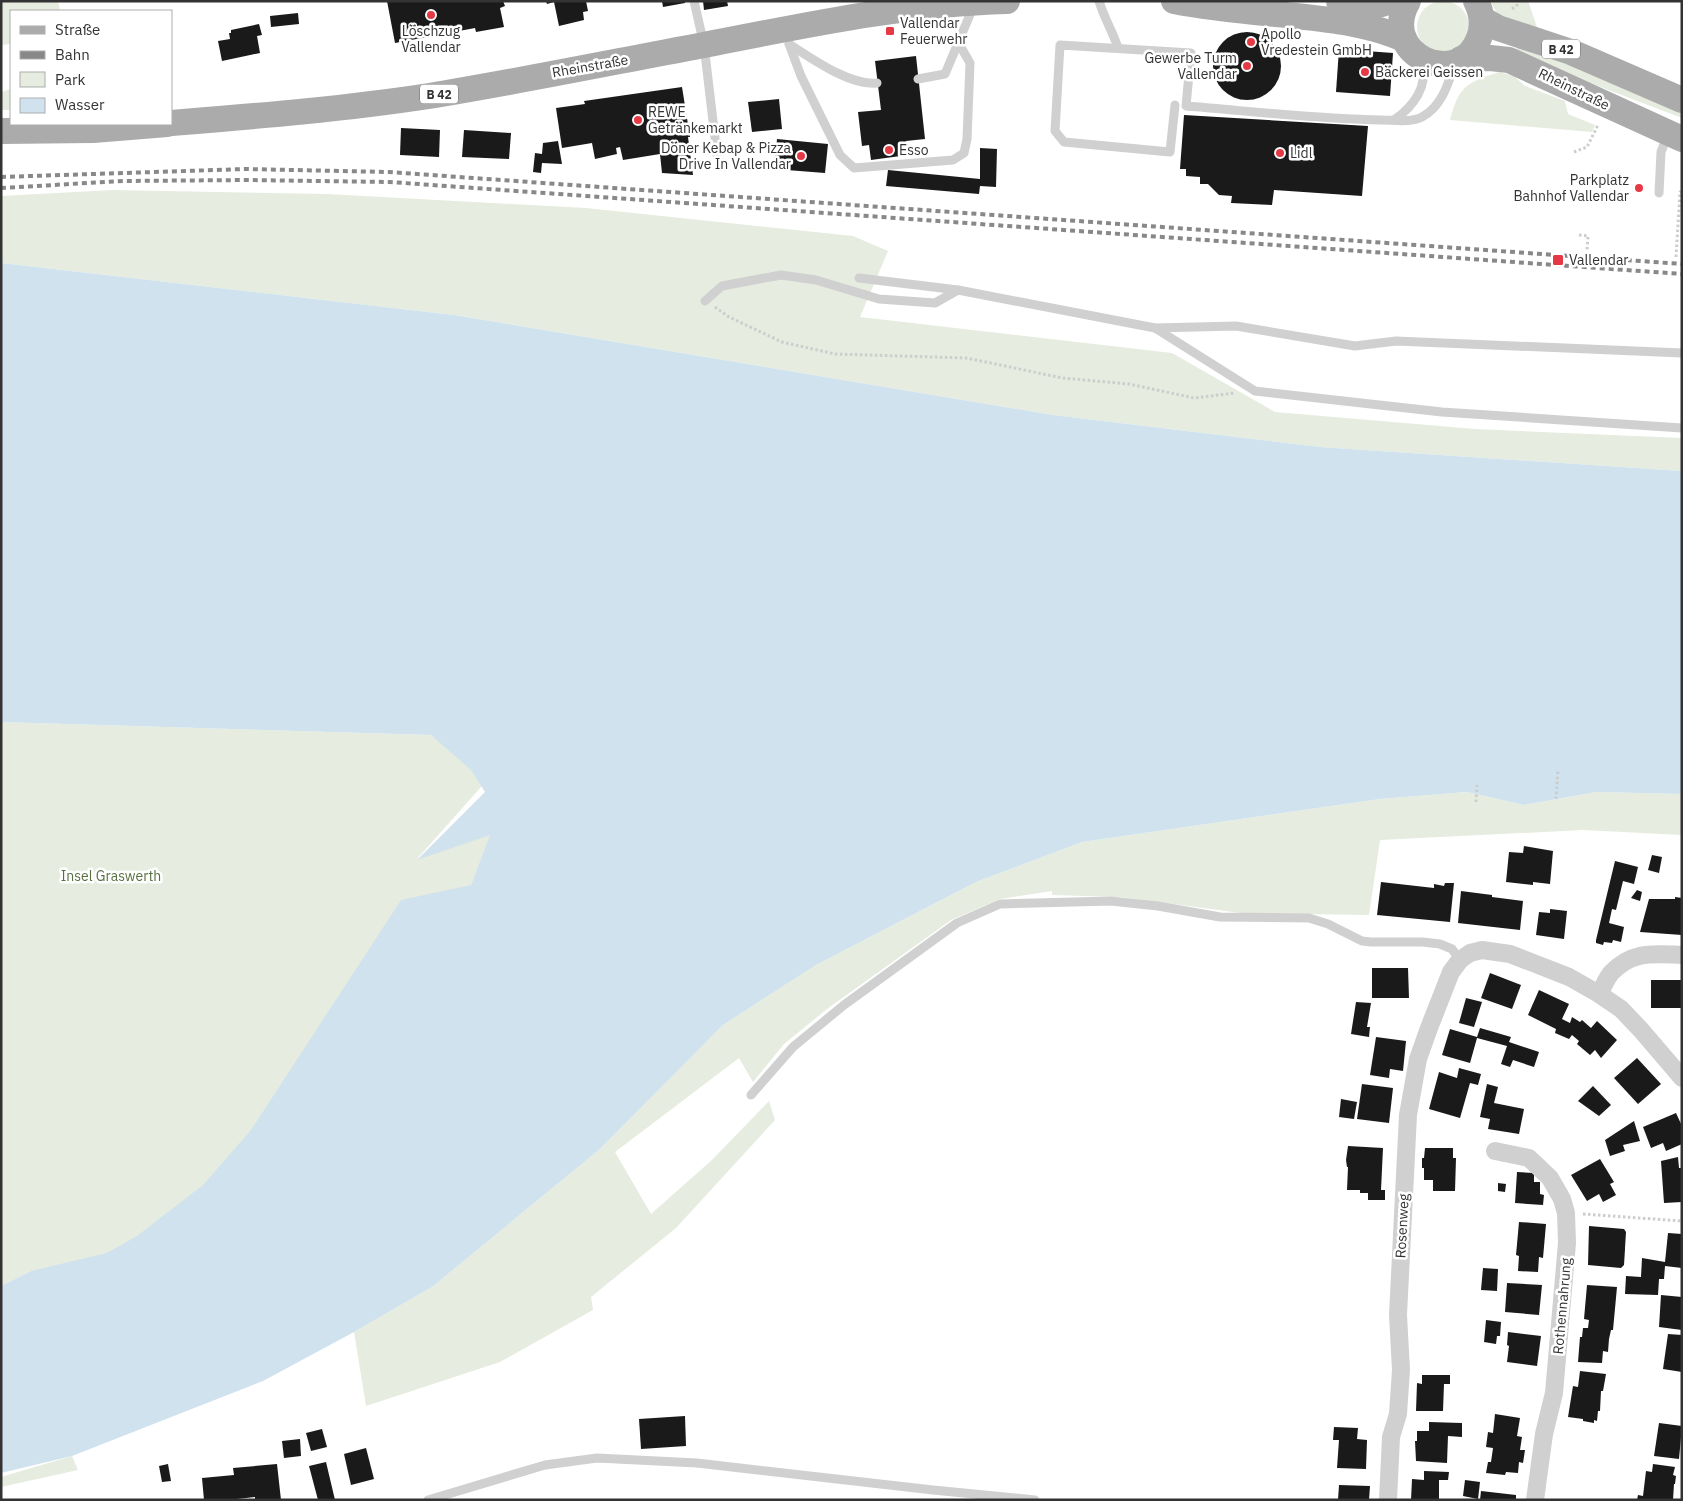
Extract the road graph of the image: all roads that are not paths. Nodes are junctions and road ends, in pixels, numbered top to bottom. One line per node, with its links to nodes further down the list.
1 (694, 1): 13 (lane)
2 (1008, 1): 8 (main road, Rheinstraße / B 42)
3 (1099, 1): 14 (lane)
4 (1174, 1): 11 (main road)
5 (1339, 1): 6 (main road)
6 (1392, 1)
7 (1408, 1): 11 (main road)
8 (975, 2): 10 (main road, Rheinstraße / B 42); 12 (lane)
9 (1479, 10): 16 (main road, B 42); 19 (main road, B 42)
10 (779, 39): 12 (lane); 13 (main road, Rheinstraße / B 42); 18 (lane)
11 (1404, 39): 15 (main road)
12 (958, 42): 17 (lane)
13 (704, 45): 22 (main road, Rheinstraße / B 42); 26 (lane)
14 (1118, 48): 20 (lane); 21 (lane)
15 (1422, 59): 16 (main road, Rheinstraße / B 42); 21 (lane)
16 (1458, 61): 21 (lane); 25 (main road, Rheinstraße / B 42)
17 (918, 79)
18 (878, 83)
19 (1682, 100)
20 (1175, 105)
21 (1394, 120)
22 (172, 123)
23 (155, 125): 24 (main road)
24 (1, 131)
25 (1675, 136): 27 (lane)
26 (717, 155)
27 (1659, 193)
28 (860, 278): 29 (lane)
29 (958, 290): 30 (lane); 31 (lane)
30 (705, 301)
31 (1155, 328): 32 (lane); 33 (lane)
32 (1682, 353)
33 (1682, 428)
34 (1682, 955): 36 (street)
35 (1460, 960): 36 (street); 38 (lane); 42 (street, Rosenweg)
36 (1599, 994): 37 (street)
37 (1682, 1078)
38 (751, 1095)
39 (1495, 1151): 43 (street, Rothennahrung)
40 (428, 1500): 41 (lane)
41 (1034, 1500)
42 (1388, 1500)
43 (1534, 1500)

